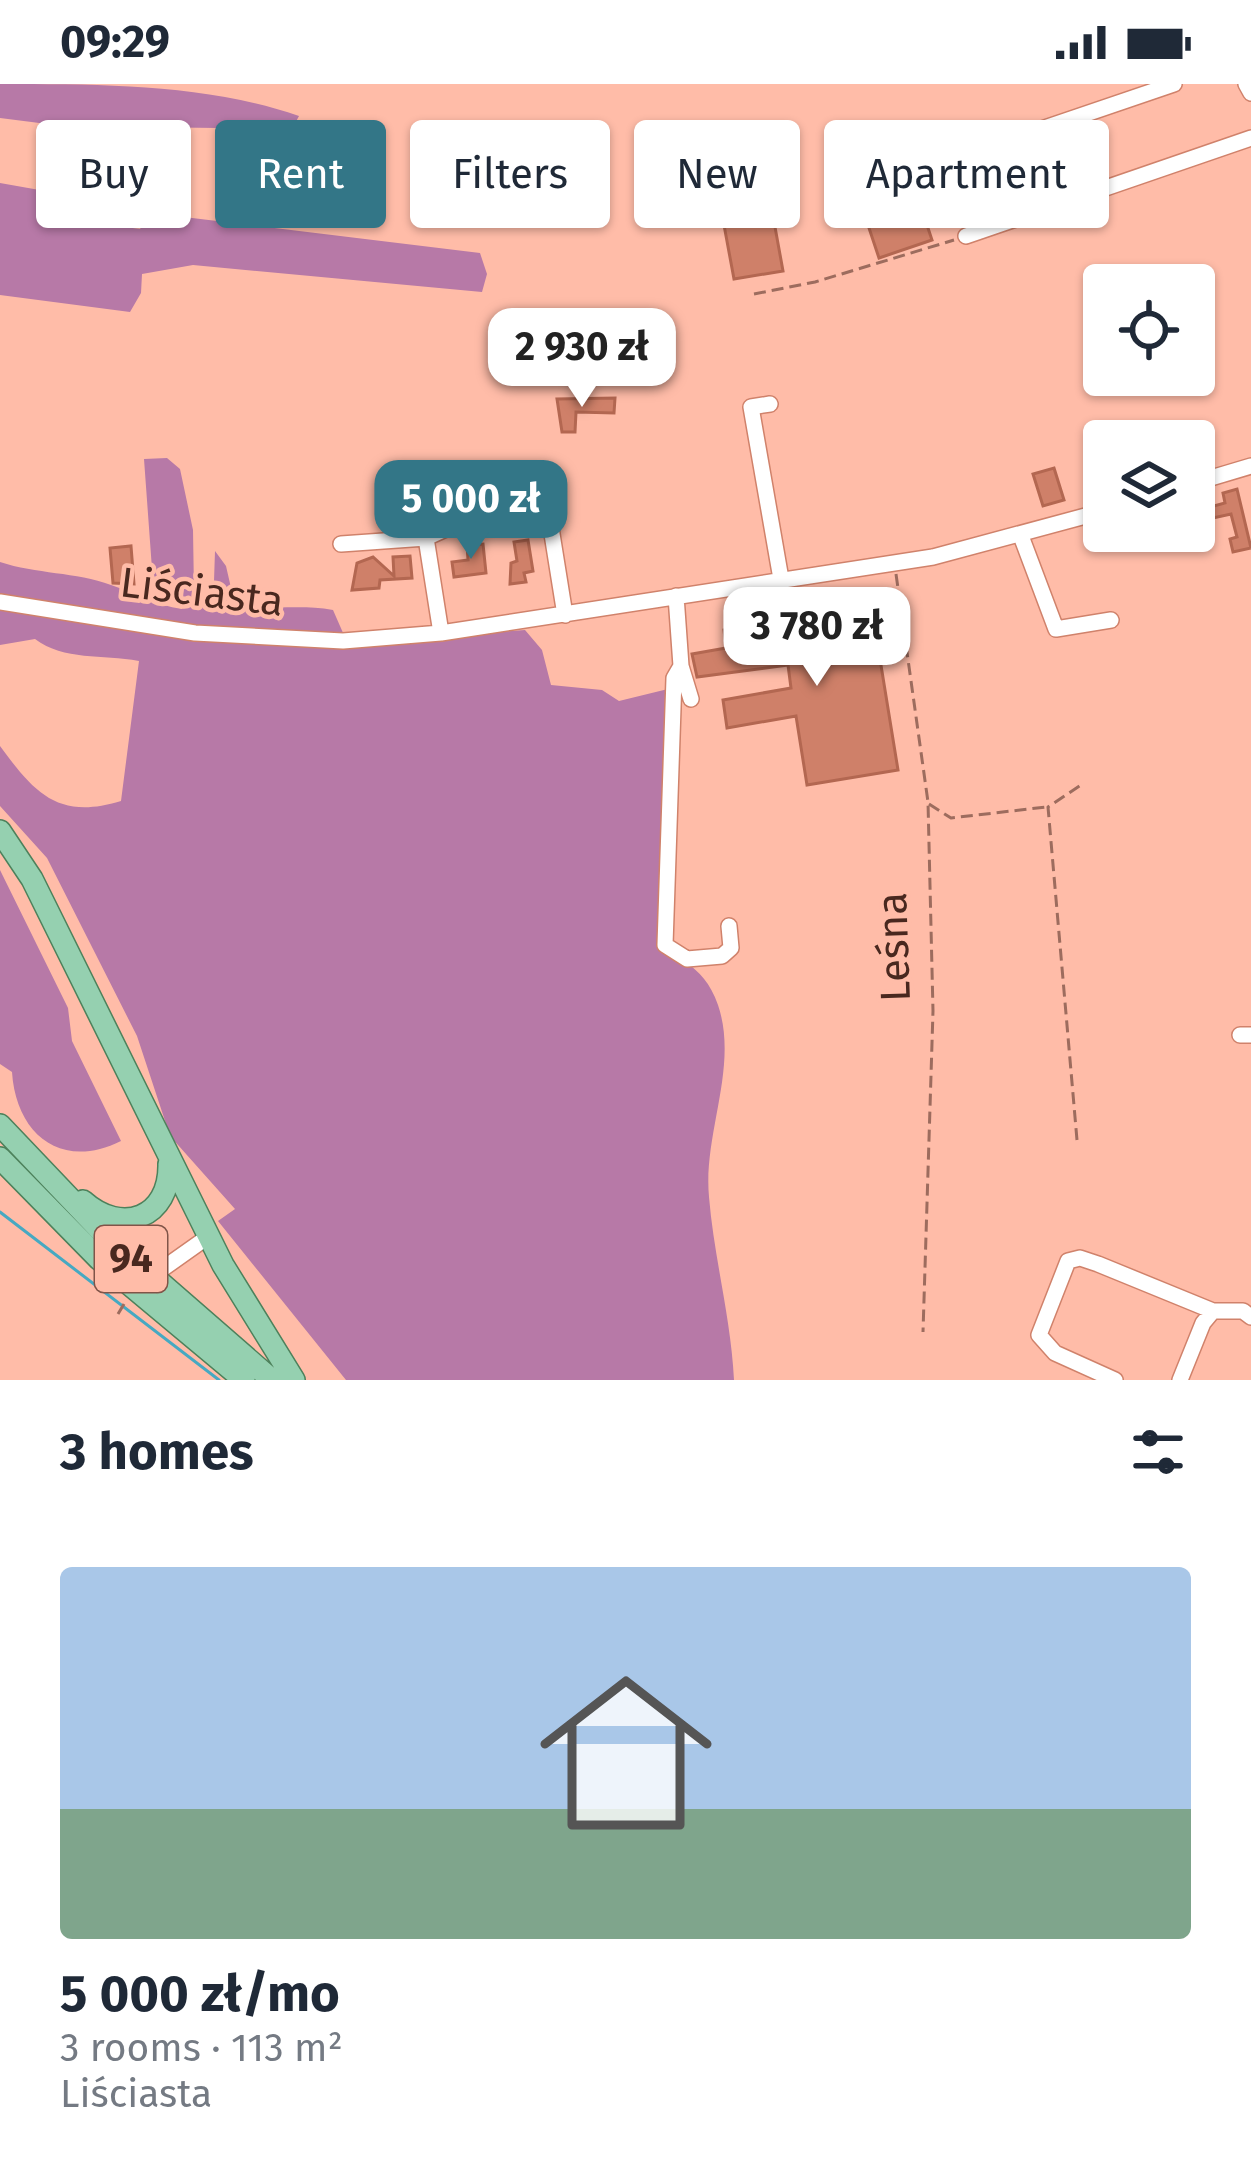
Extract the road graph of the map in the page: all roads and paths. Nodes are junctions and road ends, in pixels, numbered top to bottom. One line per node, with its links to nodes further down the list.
1 (1174, 84): 4 (street)
2 (1246, 84): 3 (street)
3 (1251, 93)
4 (1068, 120)
5 (1251, 138): 6 (street)
6 (966, 236): 7 (path)
7 (754, 294)
8 (770, 404): 18 (street)
9 (1251, 466): 10 (street)
10 (1215, 477)
11 (548, 509): 21 (street)
12 (1083, 517): 14 (street, Liściasta)
13 (451, 518): 15 (street)
14 (1021, 536): 17 (street, Liściasta); 22 (street)
15 (426, 538): 16 (street); 23 (street)
16 (341, 544)
17 (894, 562): 18 (street, Liściasta); 27 (path, Leśna)
18 (781, 579): 19 (street, Liściasta)
19 (676, 596): 21 (street, Liściasta); 24 (street)
20 (0, 602): 23 (street, Liściasta)
21 (565, 615): 23 (street, Liściasta)
22 (1111, 620)
23 (440, 633)
24 (681, 667): 25 (street); 30 (street)
25 (691, 699)
26 (1084, 783): 28 (path)
27 (928, 802): 28 (path); 41 (path, Leśna)
28 (1048, 807): 32 (path)
29 (0, 831): 33 (main road)
30 (729, 926)
31 (1, 1125): 33 (main road); 36 (main road, 94)
32 (1078, 1140)
33 (169, 1157): 35 (main road)
34 (1, 1159): 42 (main road, 94)
35 (209, 1236): 36 (street); 44 (main road)
36 (151, 1277): 43 (main road, 94)
37 (128, 1297): 39 (path)
38 (1214, 1311): 40 (street); 45 (street); 46 (street)
39 (119, 1312)
40 (1251, 1317)
41 (923, 1332)
42 (244, 1380)
43 (272, 1380)
44 (294, 1380)
45 (1115, 1380)
46 (1180, 1380)

